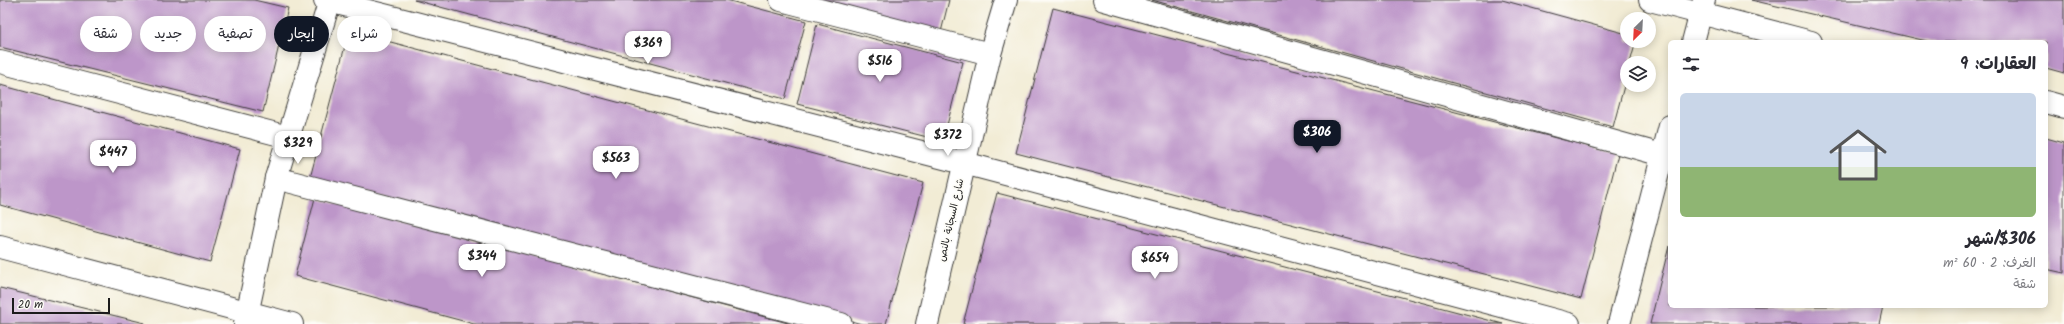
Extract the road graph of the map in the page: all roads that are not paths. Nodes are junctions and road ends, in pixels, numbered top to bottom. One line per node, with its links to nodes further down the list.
1 (328, 0): 14 (street); 16 (street)
2 (782, 0): 9 (street)
3 (1006, 0): 9 (street, شارع السجانة بالنص)
4 (1104, 0): 15 (street)
5 (1650, 0): 6 (street)
6 (1702, 7): 7 (street); 8 (street)
7 (1694, 40)
8 (1805, 40)
9 (990, 54): 16 (street, شارع السجانة بالنص)
10 (0, 62): 14 (street)
11 (2048, 103): 12 (street)
12 (2064, 107)
13 (1668, 133): 15 (street)
14 (288, 138): 17 (street)
15 (1662, 155): 24 (street)
16 (964, 163): 22 (street, شارع السجانة بالنص); 23 (street)
17 (276, 178): 19 (street); 21 (street)
18 (0, 247): 19 (street)
19 (246, 318): 20 (street)
20 (292, 324)
21 (841, 324)
22 (927, 324)
23 (1569, 324)
24 (1619, 324)

